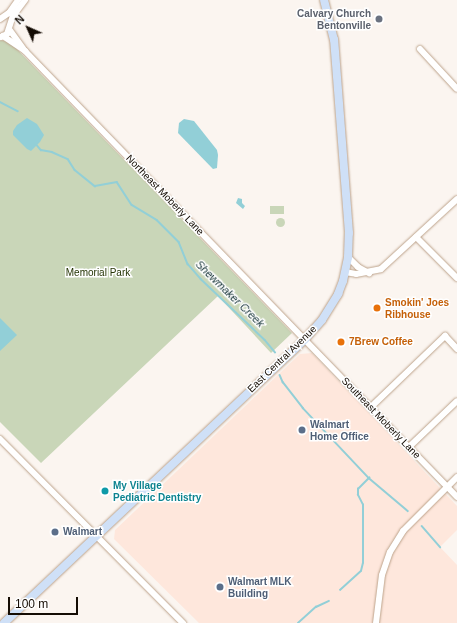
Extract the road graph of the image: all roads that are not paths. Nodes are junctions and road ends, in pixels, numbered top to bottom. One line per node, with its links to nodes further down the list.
1 (18, 0): 4 (street)
2 (25, 0): 5 (street)
3 (324, 0): 12 (main road, East Central Avenue)
4 (0, 19): 5 (street, Northeast Moberly Lane)
5 (9, 28): 6 (street); 8 (street, Northeast Moberly Lane)
6 (1, 37): 8 (street, Northeast Moberly Lane)
7 (420, 49): 9 (street)
8 (25, 51): 16 (street, Northeast Moberly Lane)
9 (457, 89)
10 (457, 199): 11 (street)
11 (416, 237): 14 (street); 15 (street)
12 (348, 257): 13 (main road, East Central Avenue); 14 (street)
13 (345, 272): 14 (street); 16 (main road, East Central Avenue)
14 (369, 273)
15 (457, 278)
16 (305, 339): 19 (street, Southeast Moberly Lane); 25 (main road, East Central Avenue)
17 (457, 349): 19 (street)
18 (457, 401): 21 (street)
19 (371, 407): 21 (street, Southeast Moberly Lane)
20 (0, 439): 25 (street)
21 (409, 447): 23 (street, Southeast Moberly Lane)
22 (457, 477): 23 (street)
23 (447, 486): 24 (street, Southeast Moberly Lane); 28 (street)
24 (457, 497)
25 (96, 536): 26 (main road, East Central Avenue); 27 (street)
26 (4, 623)
27 (182, 623)
28 (376, 623)

